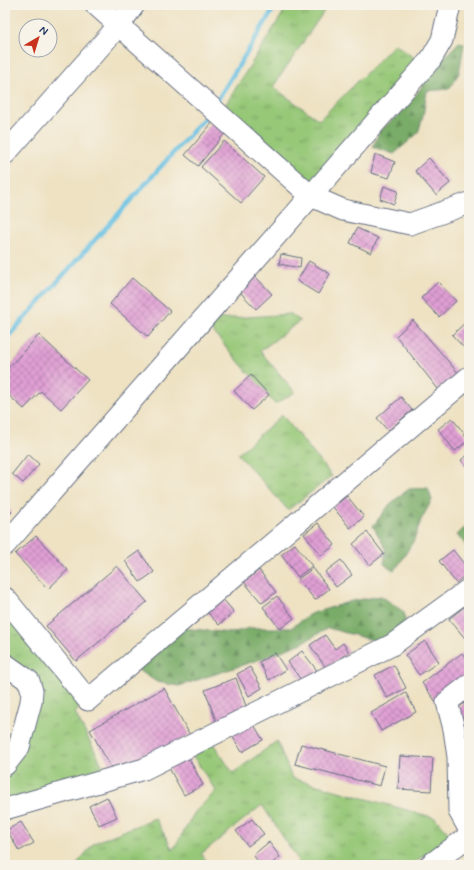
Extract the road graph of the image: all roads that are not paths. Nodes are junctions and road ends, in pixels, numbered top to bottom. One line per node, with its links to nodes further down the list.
1 (96, 5): 4 (street)
2 (134, 5): 4 (street)
3 (450, 5): 6 (street)
4 (119, 26): 5 (street); 6 (street)
5 (5, 154)
6 (311, 196): 7 (street); 9 (street)
7 (469, 203)
8 (469, 377): 11 (street)
9 (5, 545)
10 (469, 589): 15 (street)
11 (5, 598)
12 (5, 664): 14 (street)
13 (469, 685): 16 (street)
14 (5, 765)
15 (5, 809)
16 (469, 829)
17 (469, 836): 18 (street)
18 (430, 865)

